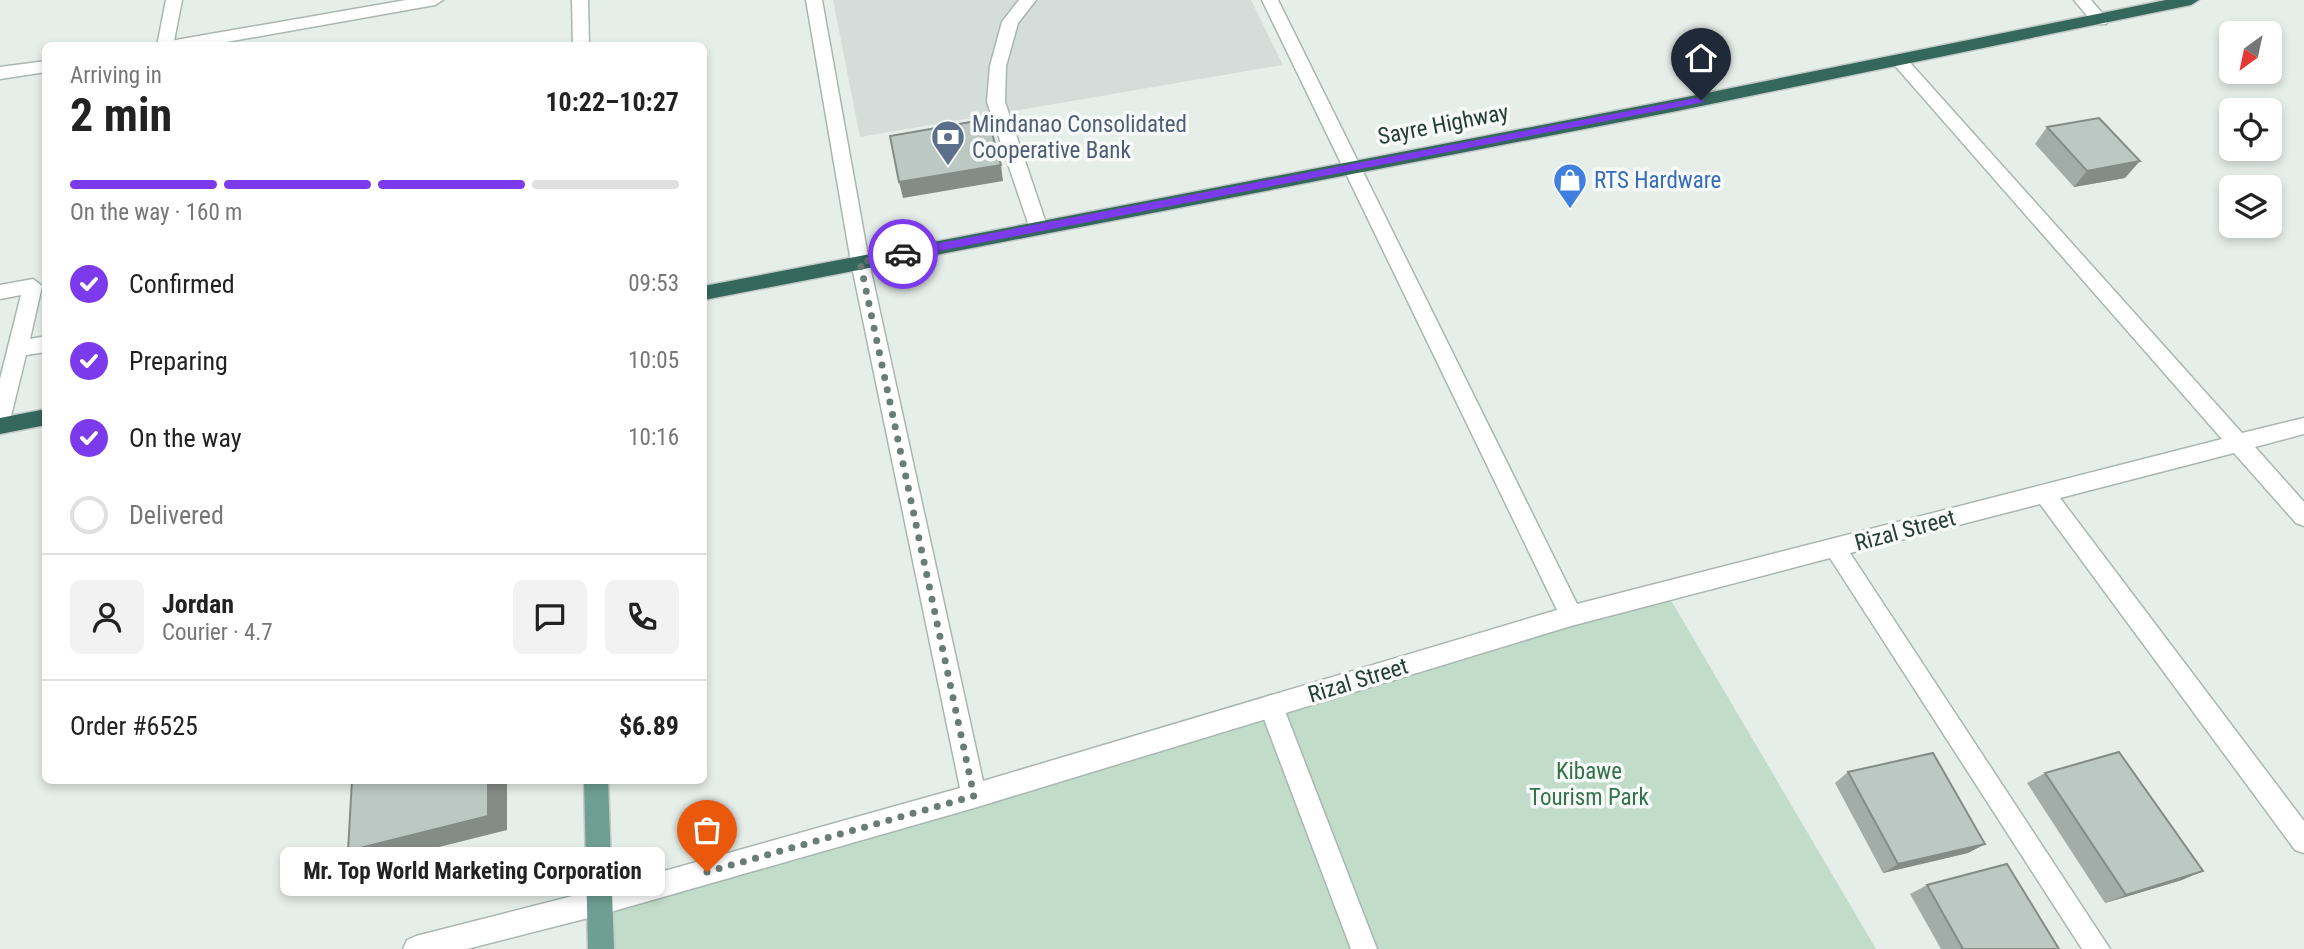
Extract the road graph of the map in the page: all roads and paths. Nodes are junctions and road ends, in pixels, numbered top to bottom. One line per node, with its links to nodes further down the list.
1 (174, 0): 10 (street)
2 (435, 0): 11 (street)
3 (580, 0): 12 (street)
4 (814, 0): 18 (street)
5 (1028, 0): 17 (street)
6 (1270, 0): 16 (street)
7 (2082, 0): 9 (street)
8 (2192, 0): 9 (highway, Sayre Highway)
9 (2100, 20): 13 (highway, Sayre Highway)
10 (169, 42)
11 (191, 42)
12 (581, 42)
13 (1898, 60): 16 (highway, Sayre Highway); 27 (street)
14 (42, 67): 15 (street)
15 (0, 73)
16 (1351, 166): 17 (highway, Sayre Highway); 31 (street)
17 (1038, 226): 18 (highway, Sayre Highway)
18 (860, 262): 20 (highway, Sayre Highway); 34 (street)
19 (0, 292): 22 (street)
20 (707, 292)
21 (42, 345): 22 (street)
22 (18, 349): 24 (street)
23 (42, 418): 25 (highway)
24 (0, 420)
25 (0, 426)
26 (2304, 426): 27 (street, Rizal Street)
27 (2238, 443): 28 (street, Rizal Street); 29 (street)
28 (2044, 494): 30 (street, Rizal Street); 35 (street)
29 (2304, 517)
30 (1835, 548): 31 (street, Rizal Street); 40 (street)
31 (1571, 616): 32 (street, Rizal Street)
32 (1271, 706): 34 (street, Rizal Street); 39 (street)
33 (596, 784): 36 (main road)
34 (974, 796): 36 (street, Rizal Street)
35 (2304, 841)
36 (600, 902): 37 (street, Rizal Street); 38 (main road)
37 (416, 949)
38 (601, 949)
39 (1364, 949)
40 (2097, 949)

